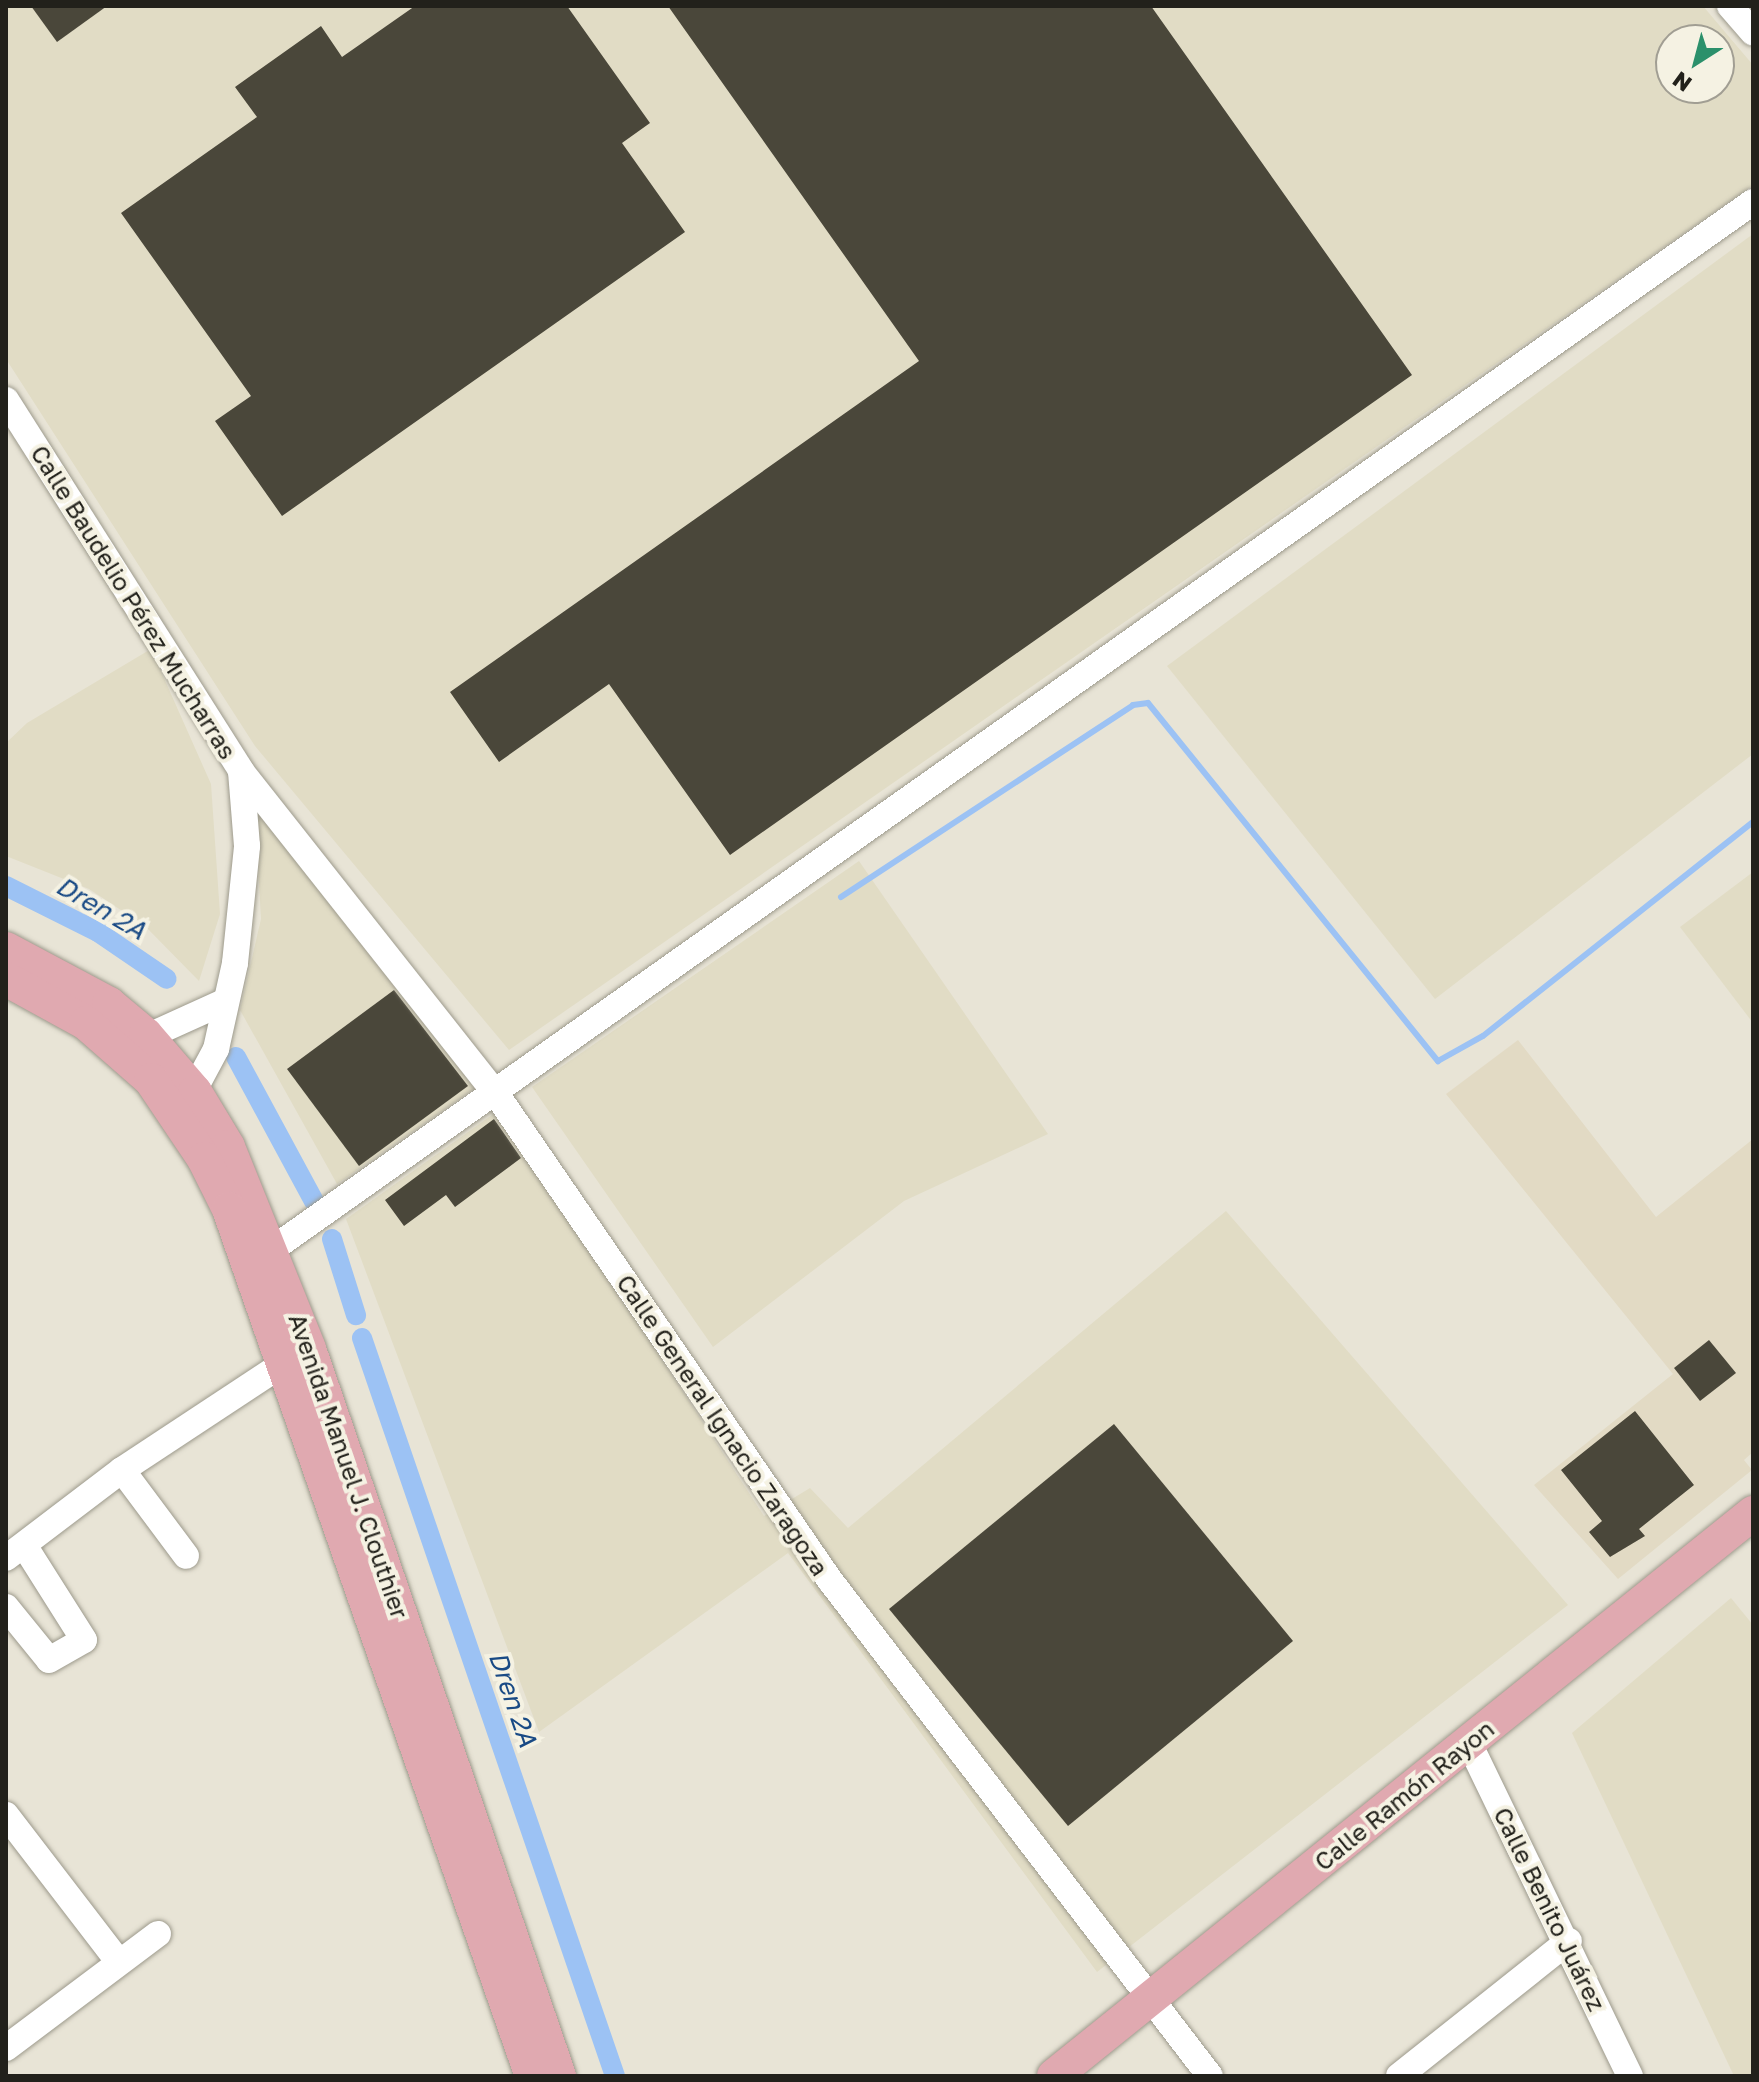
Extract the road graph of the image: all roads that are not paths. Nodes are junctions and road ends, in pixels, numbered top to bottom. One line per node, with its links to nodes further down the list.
1 (1730, 6): 2 (street)
2 (1753, 32)
3 (1753, 202): 10 (street)
4 (6, 400): 5 (street, Calle Baudelio Pérez Mucharras)
5 (241, 771): 8 (street, Calle Baudelio Pérez Mucharras); 10 (street, Calle General Ignacio Zaragoza)
6 (6, 949): 9 (main road, Avenida Manuel J. Clouthier)
7 (6, 979): 9 (main road, Avenida Manuel J. Clouthier)
8 (226, 1001): 9 (street); 11 (street, Calle Baudelio Pérez Mucharras)
9 (134, 1042): 11 (main road, Avenida Manuel J. Clouthier)
10 (497, 1095): 12 (street); 24 (street, Calle General Ignacio Zaragoza)
11 (187, 1104): 12 (main road, Avenida Manuel J. Clouthier)
12 (262, 1257): 13 (main road, Avenida Manuel J. Clouthier)
13 (297, 1355): 14 (street); 26 (main road, Avenida Manuel J. Clouthier); 27 (main road, Avenida Manuel J. Clouthier)
14 (122, 1470): 16 (street); 17 (street)
15 (1753, 1513): 19 (main road, Calle Ramón Rayon)
16 (15, 1551): 18 (street)
17 (186, 1556)
18 (6, 1607)
19 (1469, 1743): 22 (street, Calle Benito Juárez); 24 (main road, Calle Ramón Rayon)
20 (6, 1815): 23 (street)
21 (158, 1934): 23 (street)
22 (1569, 1941): 30 (street); 31 (street, Calle Benito Juárez)
23 (119, 1962): 25 (street)
24 (1150, 2000): 28 (main road, Calle Ramón Rayon); 29 (street, Calle General Ignacio Zaragoza)
25 (11, 2035)
26 (532, 2076)
27 (559, 2076)
28 (1054, 2076)
29 (1210, 2076)
30 (1399, 2076)
31 (1630, 2076)

